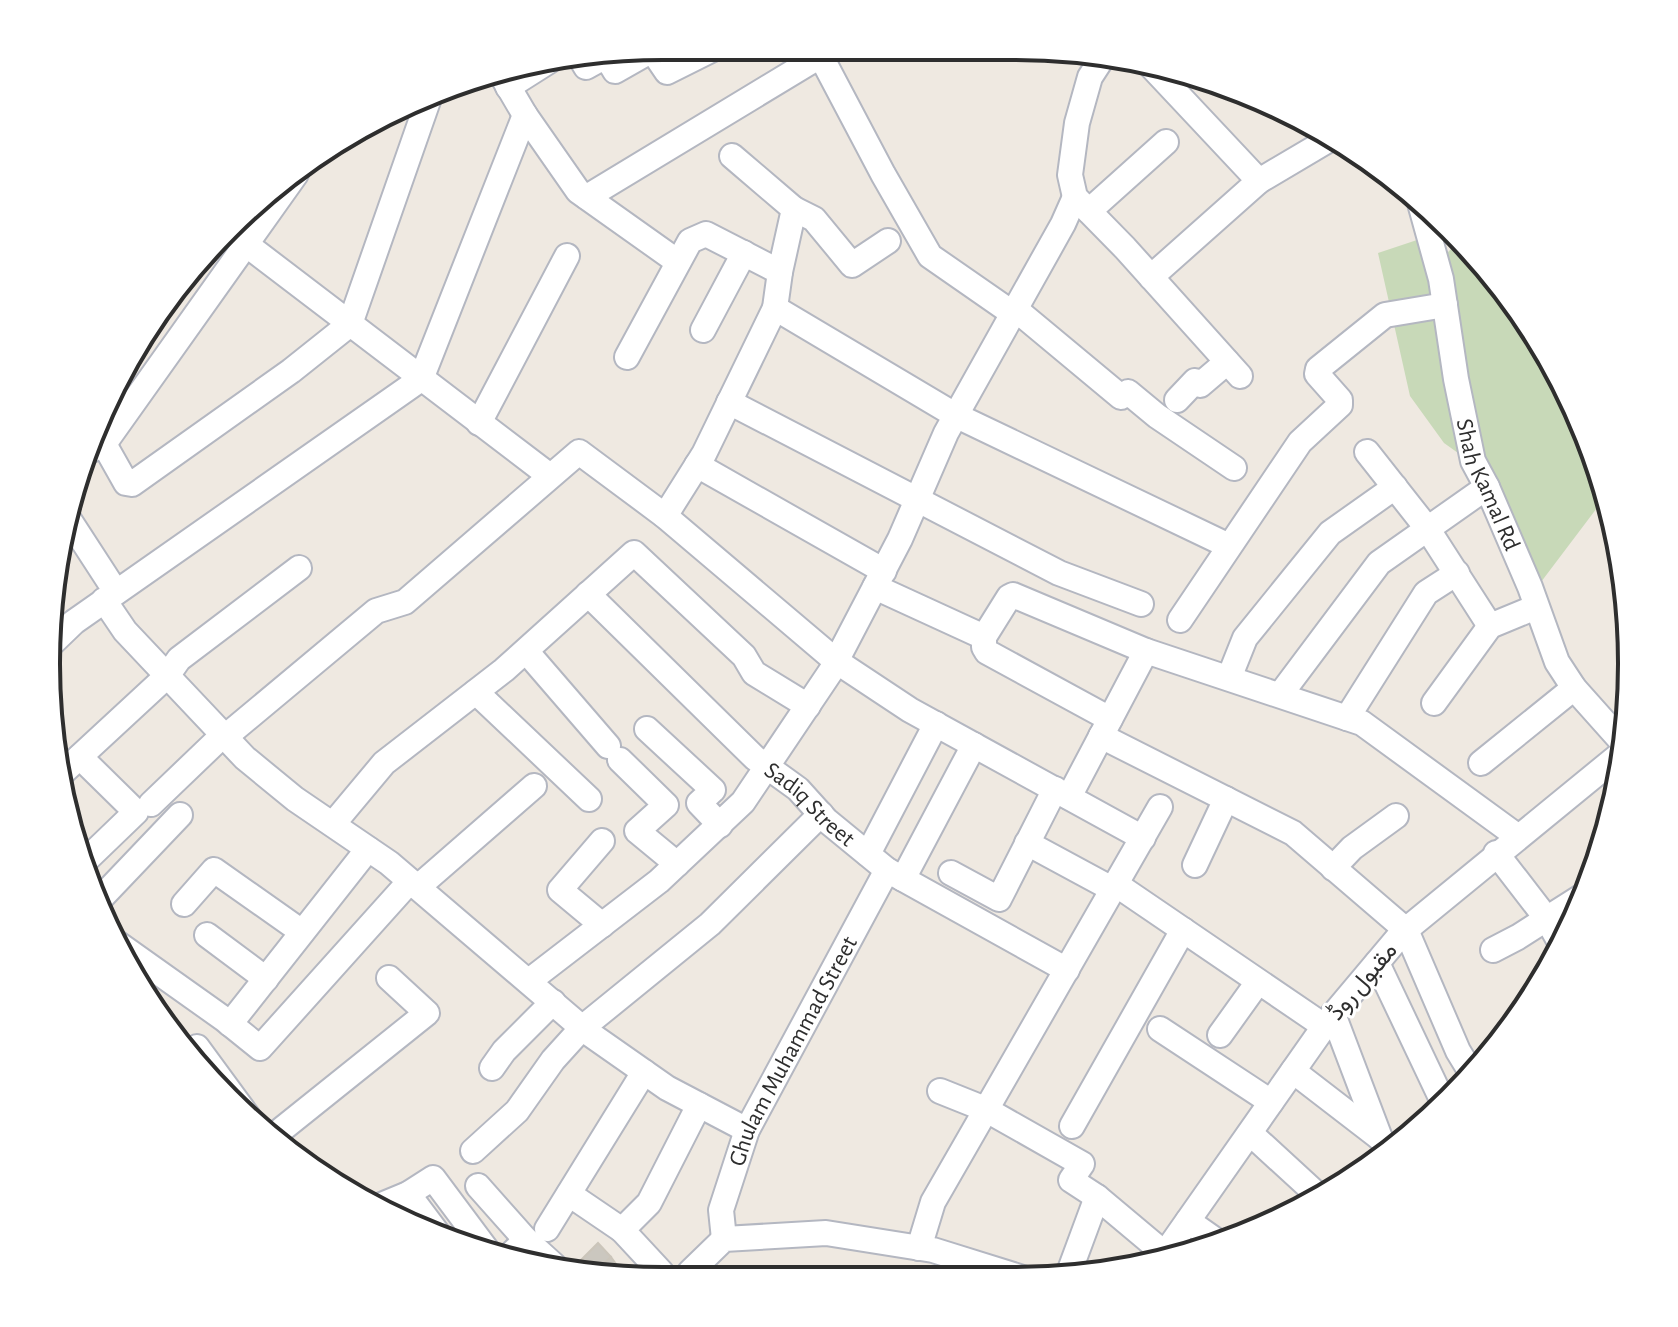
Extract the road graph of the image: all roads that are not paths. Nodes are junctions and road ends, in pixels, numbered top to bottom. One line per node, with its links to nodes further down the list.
1 (659, 60): 2 (street)
2 (691, 60)
3 (805, 60): 16 (street)
4 (822, 60): 30 (street)
5 (633, 61): 6 (street)
6 (610, 62)
7 (1097, 66): 17 (street)
8 (1163, 79): 15 (street)
9 (505, 82): 11 (street)
10 (425, 110): 31 (street)
11 (525, 115): 16 (street); 34 (street)
12 (1166, 142): 17 (street)
13 (1321, 144): 15 (street)
14 (732, 156): 18 (street)
15 (1259, 181): 27 (street)
16 (587, 197): 25 (street)
17 (1082, 204): 27 (street); 30 (street)
18 (794, 209): 21 (street); 26 (street)
19 (260, 215): 22 (street)
20 (1425, 222): 28 (street, Shah Kamal Rd)
21 (888, 241)
22 (247, 245): 31 (street); 39 (street)
23 (744, 253): 25 (street); 26 (street); 32 (street)
24 (567, 256): 38 (street)
25 (678, 262): 33 (street)
26 (780, 272): 29 (street)
27 (1151, 277): 35 (street)
28 (1445, 305): 46 (street, Shah Kamal Rd); 51 (street)
29 (775, 308): 36 (street); 37 (street)
30 (1013, 311): 37 (street); 43 (street)
31 (350, 324): 34 (street); 40 (street)
32 (703, 330)
33 (627, 357)
34 (421, 379): 38 (street); 56 (street)
35 (1177, 400)
36 (729, 402): 42 (street); 47 (street)
37 (955, 415): 47 (street); 51 (street)
38 (479, 423): 44 (street)
39 (105, 436)
40 (99, 452)
41 (1367, 452): 45 (street)
42 (697, 465): 48 (street); 54 (street)
43 (1234, 468)
44 (550, 476): 48 (street); 78 (street)
45 (1395, 487): 49 (street); 67 (street)
46 (1487, 487): 49 (street); 58 (street, Shah Kamal Rd)
47 (917, 501): 54 (street); 57 (street)
48 (665, 516): 65 (street)
49 (1427, 528): 53 (street); 70 (street)
50 (75, 532): 56 (street)
51 (1229, 546): 59 (street)
52 (299, 568): 66 (street)
53 (1457, 573): 60 (street); 73 (street)
54 (879, 579): 62 (street); 65 (street)
55 (588, 594): 63 (street); 72 (street); 84 (street, Sadiq Street)
56 (110, 596): 61 (street); 66 (street)
57 (1141, 604)
58 (1536, 607): 60 (street); 68 (street, Shah Kamal Rd)
59 (1180, 620)
60 (1490, 626): 71 (street)
61 (61, 635)
62 (984, 637): 64 (street); 75 (street)
63 (526, 651): 69 (street); 103 (street)
64 (1146, 651): 67 (street); 75 (street)
65 (836, 661): 72 (street); 74 (street)
66 (167, 676): 78 (street); 80 (street)
67 (1229, 678): 70 (street)
68 (1574, 688): 77 (street, Shah Kamal Rd); 81 (street)
69 (476, 692): 87 (street); 94 (street)
70 (1280, 695): 73 (street)
71 (1434, 703)
72 (808, 706): 84 (street)
73 (1347, 718): 96 (street)
74 (936, 724): 79 (street); 105 (street)
75 (1106, 727): 86 (street); 88 (street)
76 (647, 729): 95 (street)
77 (1614, 733)
78 (224, 736): 89 (street); 94 (street)
79 (974, 745): 86 (street); 105 (street)
80 (80, 757): 83 (street); 102 (street)
81 (1481, 763)
82 (1609, 763): 96 (street, مقبول روڈ)
83 (69, 766)
84 (767, 766): 91 (street, Sadiq Street); 95 (street)
85 (534, 786): 108 (street)
86 (1062, 793): 97 (street); 99 (street)
87 (589, 799)
88 (1226, 799): 104 (street); 106 (street)
89 (151, 804)
90 (1160, 807): 97 (street)
91 (821, 814): 105 (street, Sadiq Street); 131 (street)
92 (180, 815): 110 (street)
93 (1396, 816): 106 (street)
94 (333, 824): 100 (street)
95 (720, 825): 103 (street)
96 (1517, 836): 101 (street, مقبول روڈ)
97 (1143, 838): 109 (street)
98 (602, 841): 114 (street)
99 (1027, 843): 107 (street); 109 (street)
100 (368, 849): 108 (street); 117 (street)
101 (1496, 853): 113 (street); 116 (street, مقبول روڈ)
102 (91, 855)
103 (677, 864): 114 (street)
104 (1195, 865)
105 (886, 868): 123 (street, Sadiq Street); 145 (street, Ghulam Muhammad Street)
106 (1333, 868): 116 (street)
107 (951, 873)
108 (414, 884): 126 (street); 130 (street)
109 (1115, 888): 115 (street); 123 (street)
110 (106, 893)
111 (184, 904): 117 (street)
112 (1567, 906): 113 (street)
113 (1547, 919): 118 (street); 120 (street)
114 (602, 925): 126 (street)
115 (1183, 930): 127 (street); 143 (street)
116 (1406, 930): 122 (street, مقبول روڈ); 134 (street)
117 (302, 932): 125 (street)
118 (1555, 933)
119 (207, 935): 125 (street)
120 (1493, 950)
121 (136, 957): 130 (street)
122 (1377, 963): 129 (street, مقبول روڈ); 139 (street)
123 (1067, 970): 142 (street)
124 (389, 978): 144 (street)
125 (266, 979): 130 (street)
126 (529, 981): 128 (street)
127 (1258, 982): 129 (street); 133 (street)
128 (553, 1002): 131 (street); 135 (street)
129 (1329, 1020): 136 (street, مقبول روڈ); 147 (street)
130 (230, 1024)
131 (582, 1028): 137 (street); 149 (street)
132 (1160, 1029): 140 (street)
133 (1220, 1035)
134 (1466, 1064)
135 (492, 1068)
136 (1293, 1071): 140 (street, مقبول روڈ); 148 (street)
137 (644, 1072): 141 (street); 153 (street)
138 (940, 1091): 142 (street)
139 (1438, 1092)
140 (1271, 1102): 146 (street, مقبول روڈ)
141 (699, 1105): 145 (street); 158 (street)
142 (985, 1109): 154 (street); 164 (street)
143 (1072, 1126)
144 (281, 1130)
145 (747, 1130): 162 (street, Ghulam Muhammad Street)
146 (1250, 1133): 151 (street); 157 (street, مقبول روڈ)
147 (1382, 1142)
148 (1381, 1143)
149 (473, 1151)
150 (478, 1186): 159 (street)
151 (1311, 1189)
152 (408, 1194): 155 (street); 156 (street); 161 (street)
153 (569, 1194): 158 (street); 159 (street)
154 (1097, 1197): 166 (street); 168 (street)
155 (390, 1201)
156 (426, 1218)
157 (1188, 1221): 160 (street); 163 (street, مقبول روڈ)
158 (622, 1230): 169 (street)
159 (536, 1235): 165 (street); 167 (street)
160 (1208, 1235)
161 (477, 1237)
162 (724, 1239): 164 (street); 170 (street)
163 (1170, 1246)
164 (919, 1248): 171 (street)
165 (519, 1249)
166 (1154, 1250)
167 (550, 1256)
168 (1072, 1264)
169 (656, 1267)
170 (695, 1267)
171 (947, 1267)

